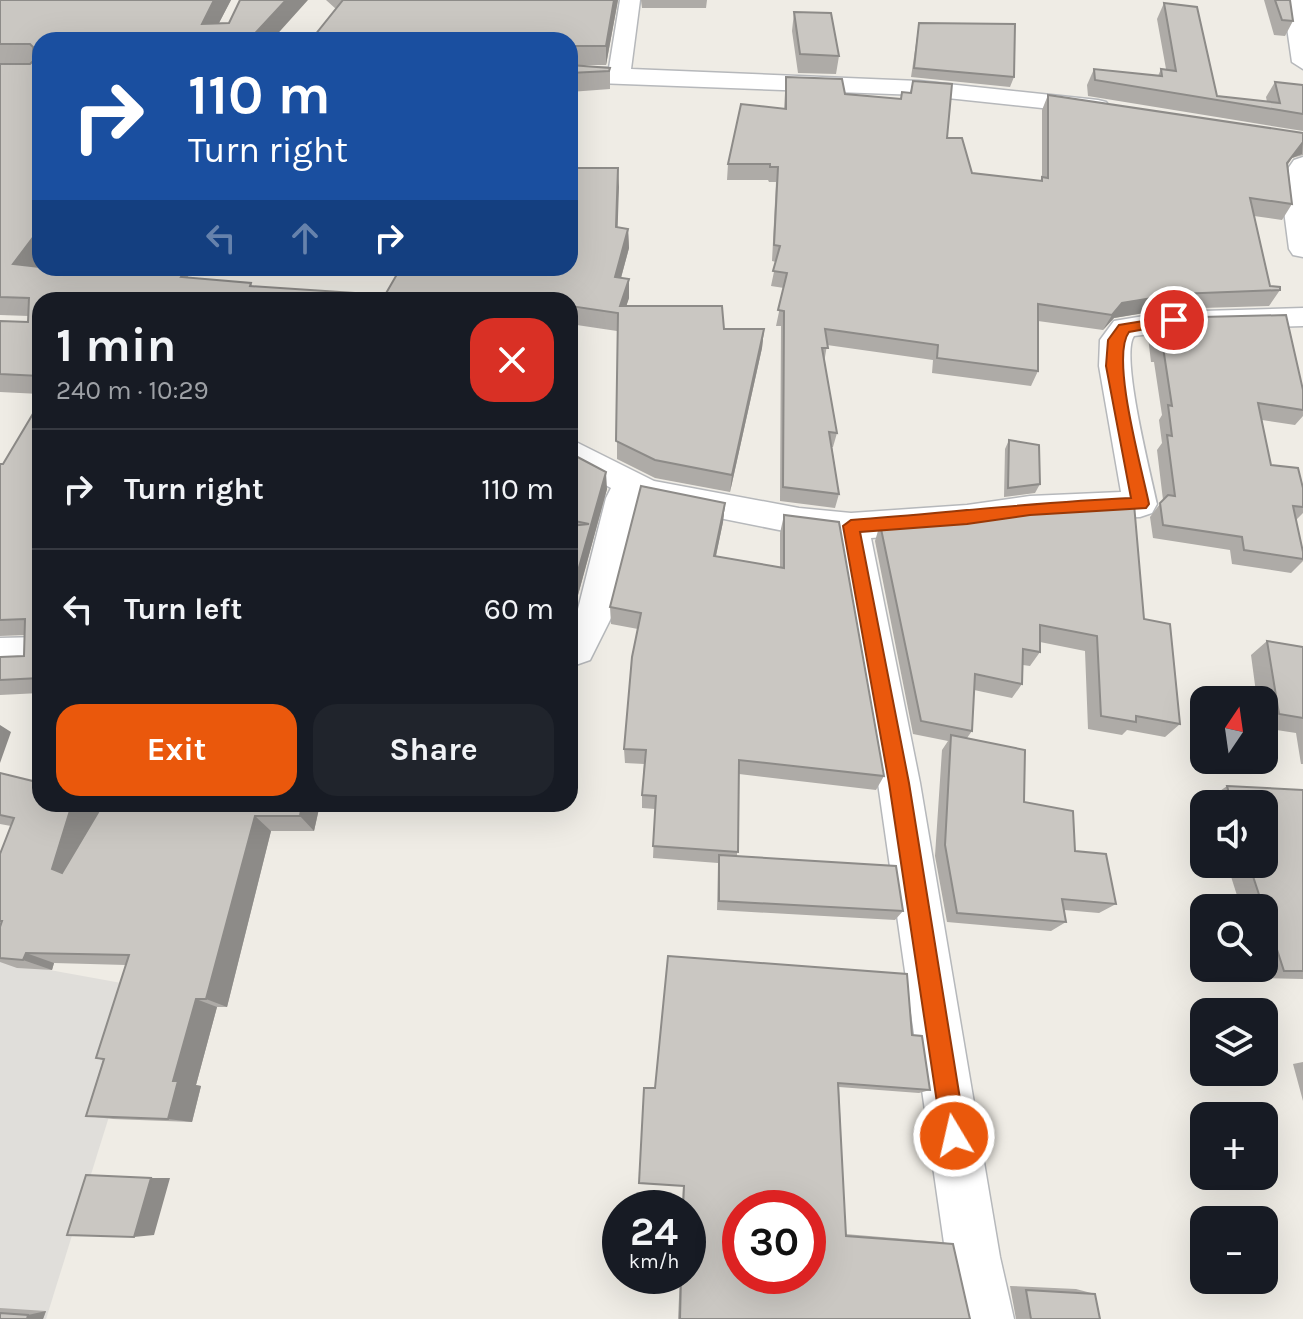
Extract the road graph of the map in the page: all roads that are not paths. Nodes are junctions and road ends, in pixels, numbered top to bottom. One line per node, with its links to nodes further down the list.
1 (630, 0): 5 (street)
2 (1293, 0): 3 (street)
3 (1303, 62)
4 (578, 75): 5 (street)
5 (619, 75): 6 (street)
6 (1120, 111)
7 (1303, 165): 8 (street)
8 (1303, 249)
9 (1303, 317): 12 (street)
10 (578, 455): 11 (street)
11 (632, 482): 12 (street); 13 (street)
12 (851, 526): 16 (street)
13 (578, 647)
14 (32, 653): 15 (street)
15 (0, 654)
16 (986, 1319)

